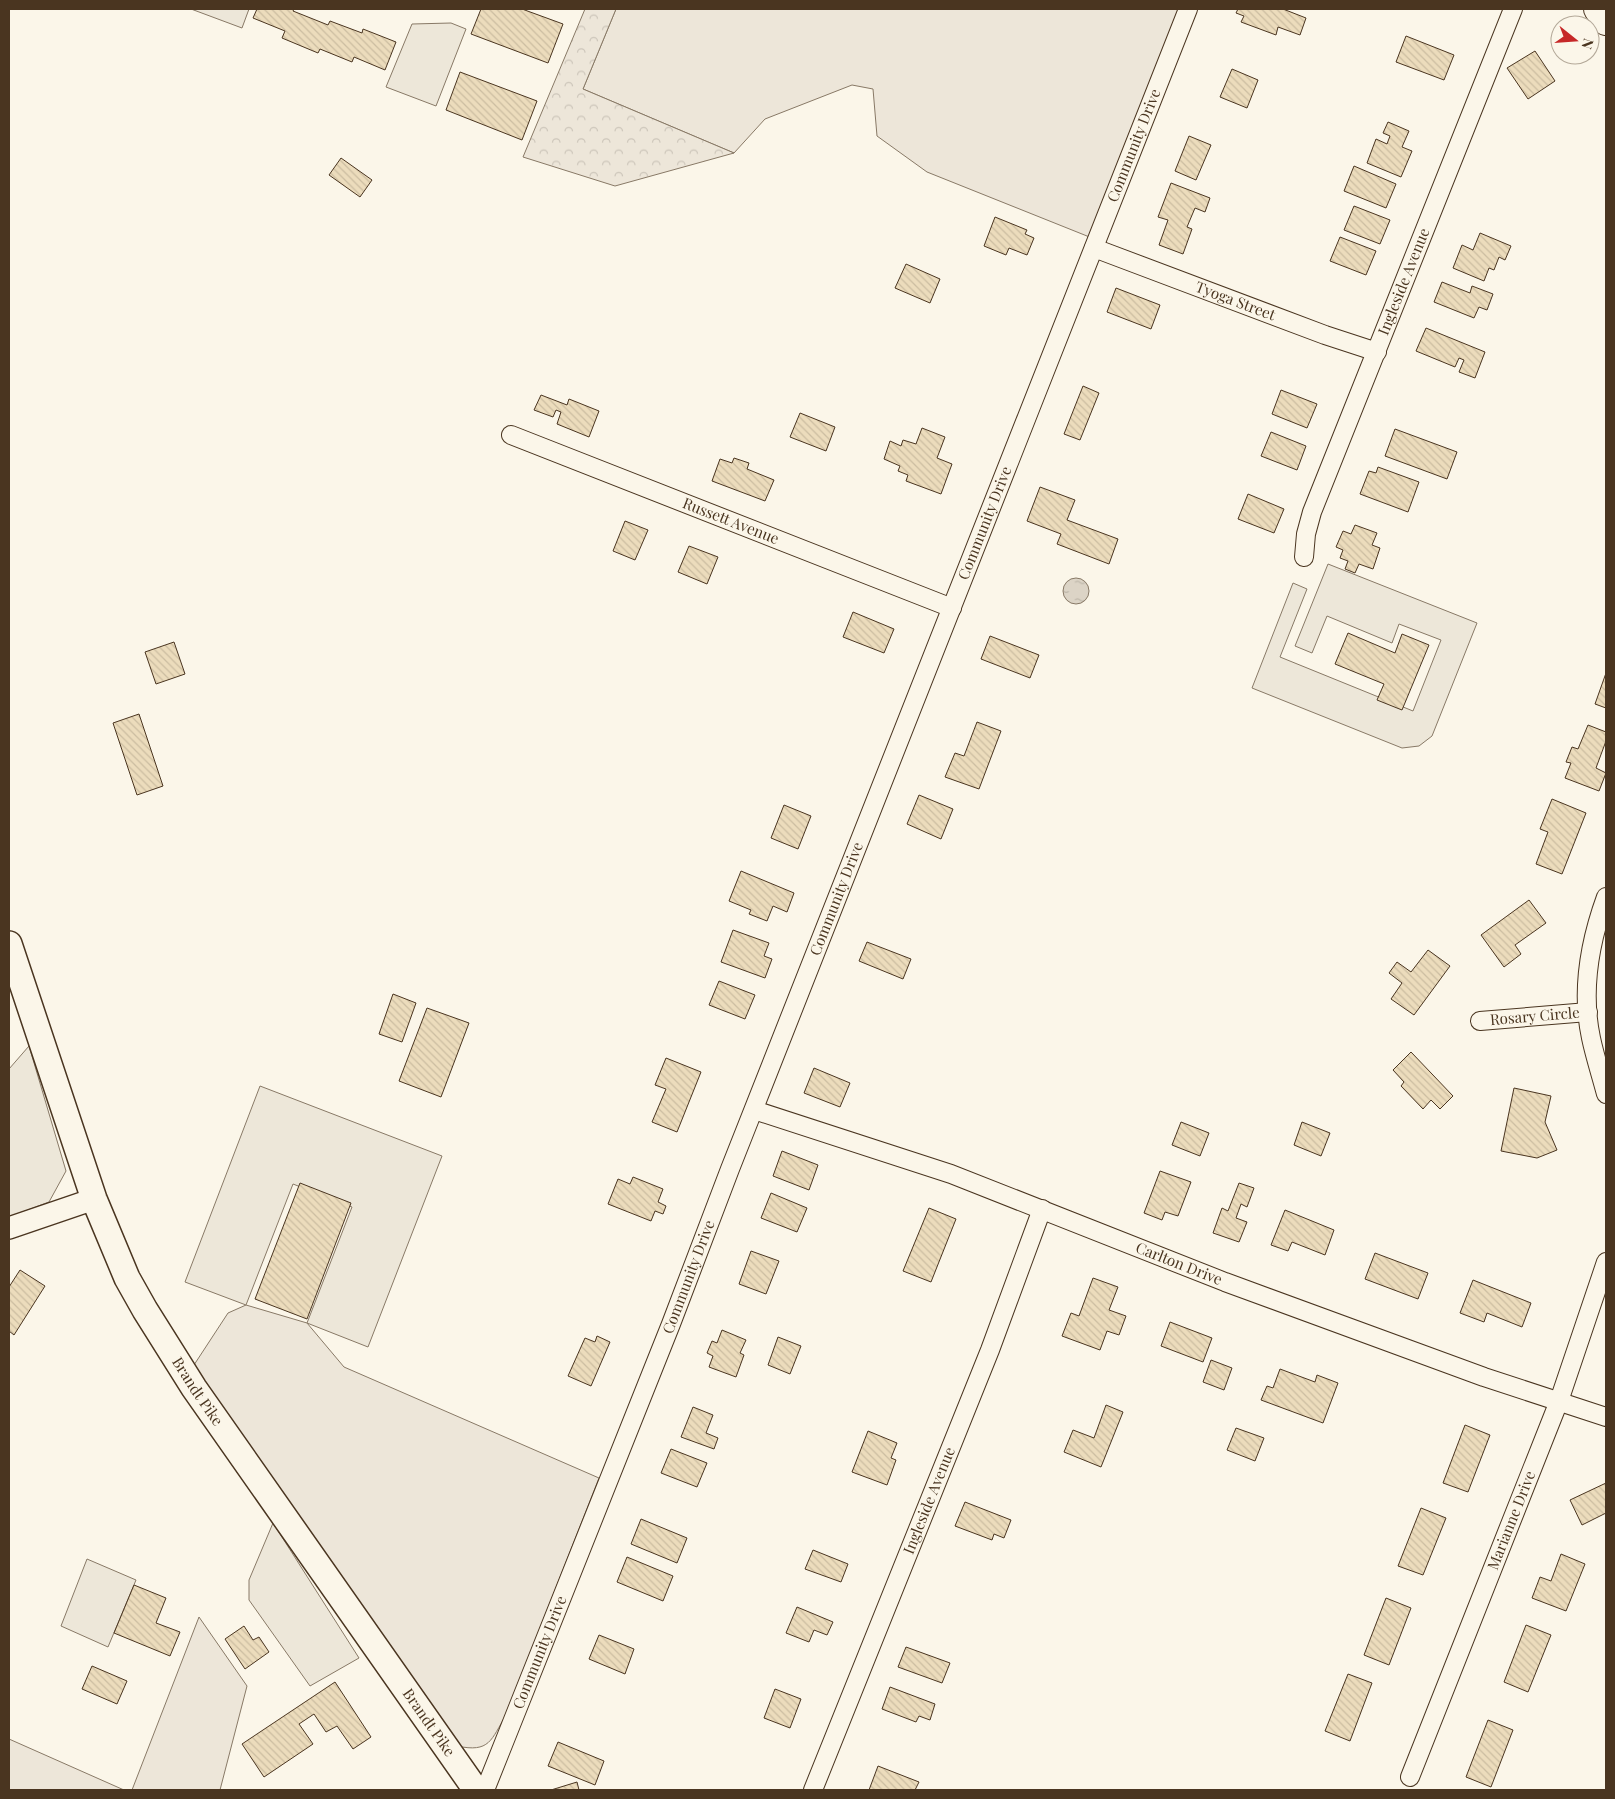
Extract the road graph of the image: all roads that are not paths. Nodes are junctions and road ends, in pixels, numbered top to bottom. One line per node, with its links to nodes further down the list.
1 (1188, 9): 5 (street, Community Drive)
2 (1513, 9): 6 (street, Ingleside Avenue)
3 (1598, 9): 4 (main road)
4 (1606, 21)
5 (1094, 248): 6 (street, Tyoga Street); 9 (street, Community Drive)
6 (1377, 352): 8 (street, Ingleside Avenue)
7 (511, 434): 9 (street, Russett Avenue)
8 (1304, 557)
9 (952, 608): 15 (street, Community Drive)
10 (1606, 897): 12 (street)
11 (9, 944): 16 (main road, Brandt Pike)
12 (1588, 1012): 13 (street, Rosary Circle); 14 (street)
13 (1480, 1021)
14 (1606, 1094)
15 (754, 1110): 17 (street, Carlton Drive); 24 (street, Community Drive)
16 (94, 1199): 18 (street); 23 (main road, Brandt Pike)
17 (1042, 1209): 20 (street, Carlton Drive); 25 (street, Ingleside Avenue)
18 (9, 1228)
19 (1606, 1262): 20 (street, Marianne Drive)
20 (1559, 1402): 21 (street, Carlton Drive); 22 (street, Marianne Drive)
21 (1606, 1417)
22 (1410, 1777)
23 (476, 1790)
24 (485, 1790)
25 (813, 1790)

